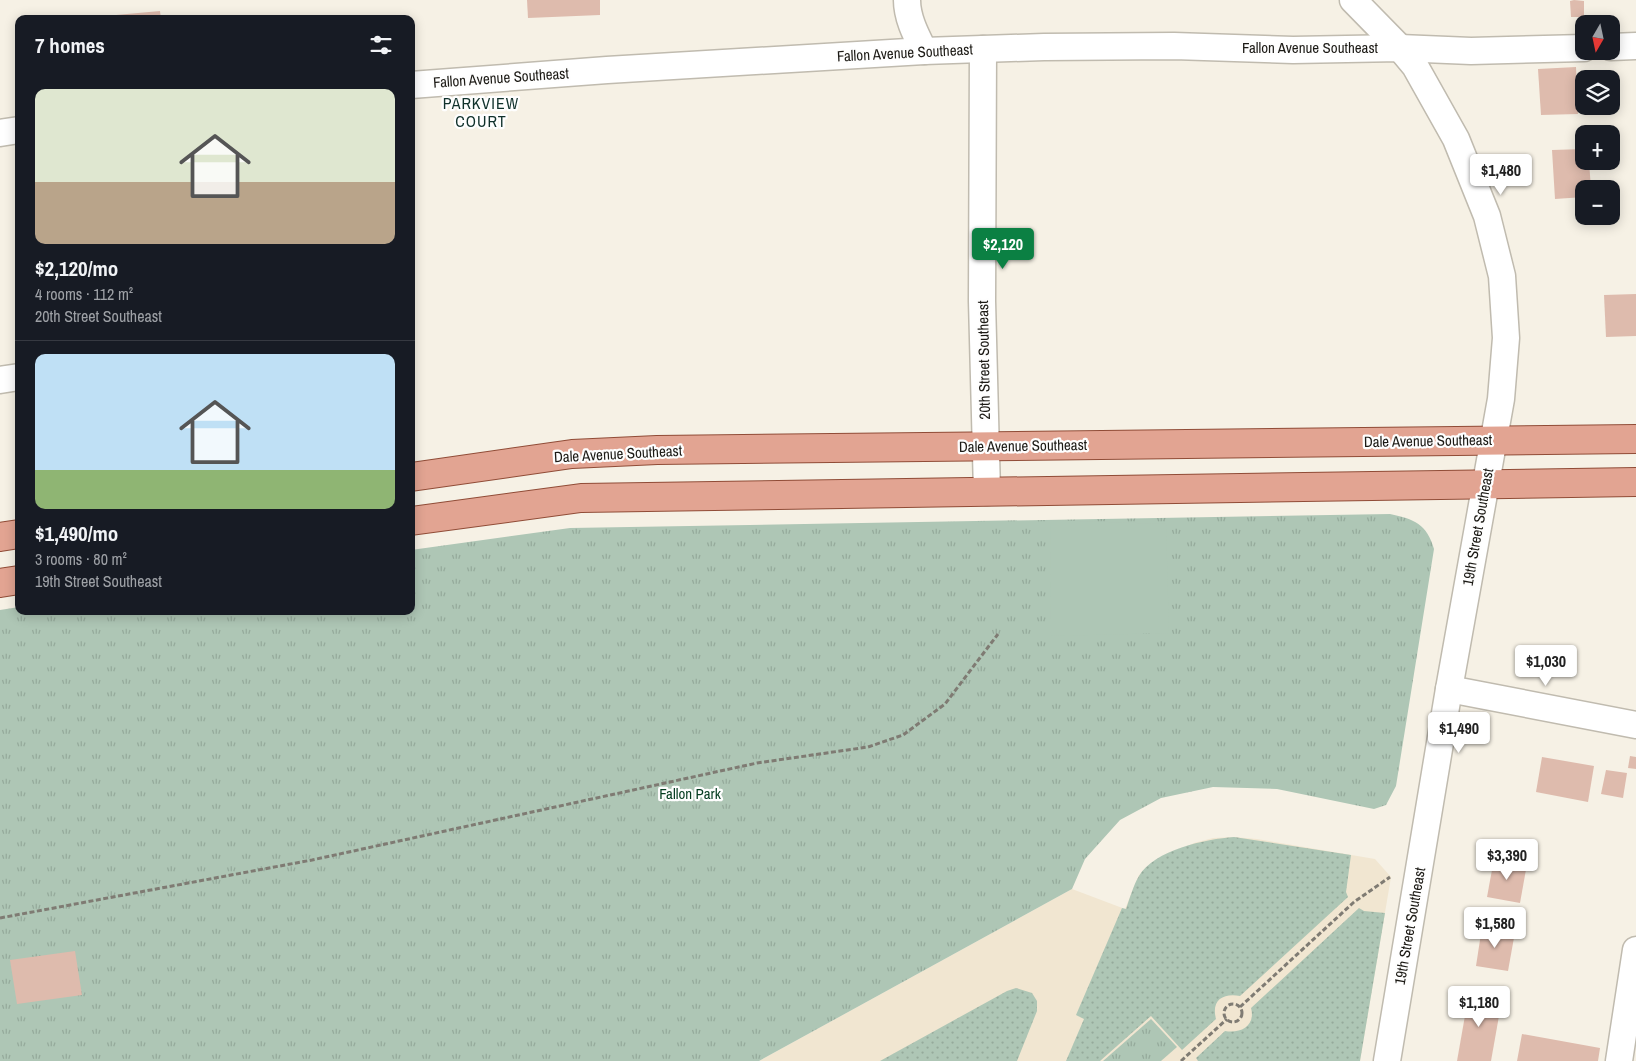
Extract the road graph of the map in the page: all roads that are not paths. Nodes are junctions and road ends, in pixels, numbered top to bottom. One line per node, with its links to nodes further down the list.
1 (907, 0): 8 (street)
2 (1354, 0): 5 (street, 19th Street Southeast)
3 (1636, 46): 4 (street)
4 (1620, 47)
5 (1400, 48): 6 (street, Fallon Avenue Southeast); 7 (street, Fallon Avenue Southeast); 15 (street, 19th Street Southeast)
6 (1575, 48)
7 (983, 49): 8 (street, Fallon Avenue Southeast); 16 (street, 20th Street Southeast)
8 (924, 51): 9 (street, Fallon Avenue Southeast)
9 (415, 85)
10 (15, 131): 11 (street)
11 (0, 133)
12 (15, 378): 13 (street)
13 (0, 380)
14 (1636, 439): 15 (main road, Dale Avenue Southeast)
15 (1494, 441): 16 (main road, Dale Avenue Southeast); 19 (street, 19th Street Southeast)
16 (986, 446): 17 (main road, Dale Avenue Southeast); 20 (street, 20th Street Southeast)
17 (415, 476)
18 (1636, 482): 19 (main road)
19 (1486, 484): 20 (main road); 26 (street, 19th Street Southeast)
20 (987, 492): 21 (main road)
21 (415, 520)
22 (15, 535): 23 (main road)
23 (0, 537)
24 (15, 580): 25 (main road)
25 (0, 582)
26 (1449, 689): 27 (street); 29 (street, 19th Street Southeast)
27 (1636, 725)
28 (1636, 950): 30 (street)
29 (1387, 1061)
30 (1619, 1061)

